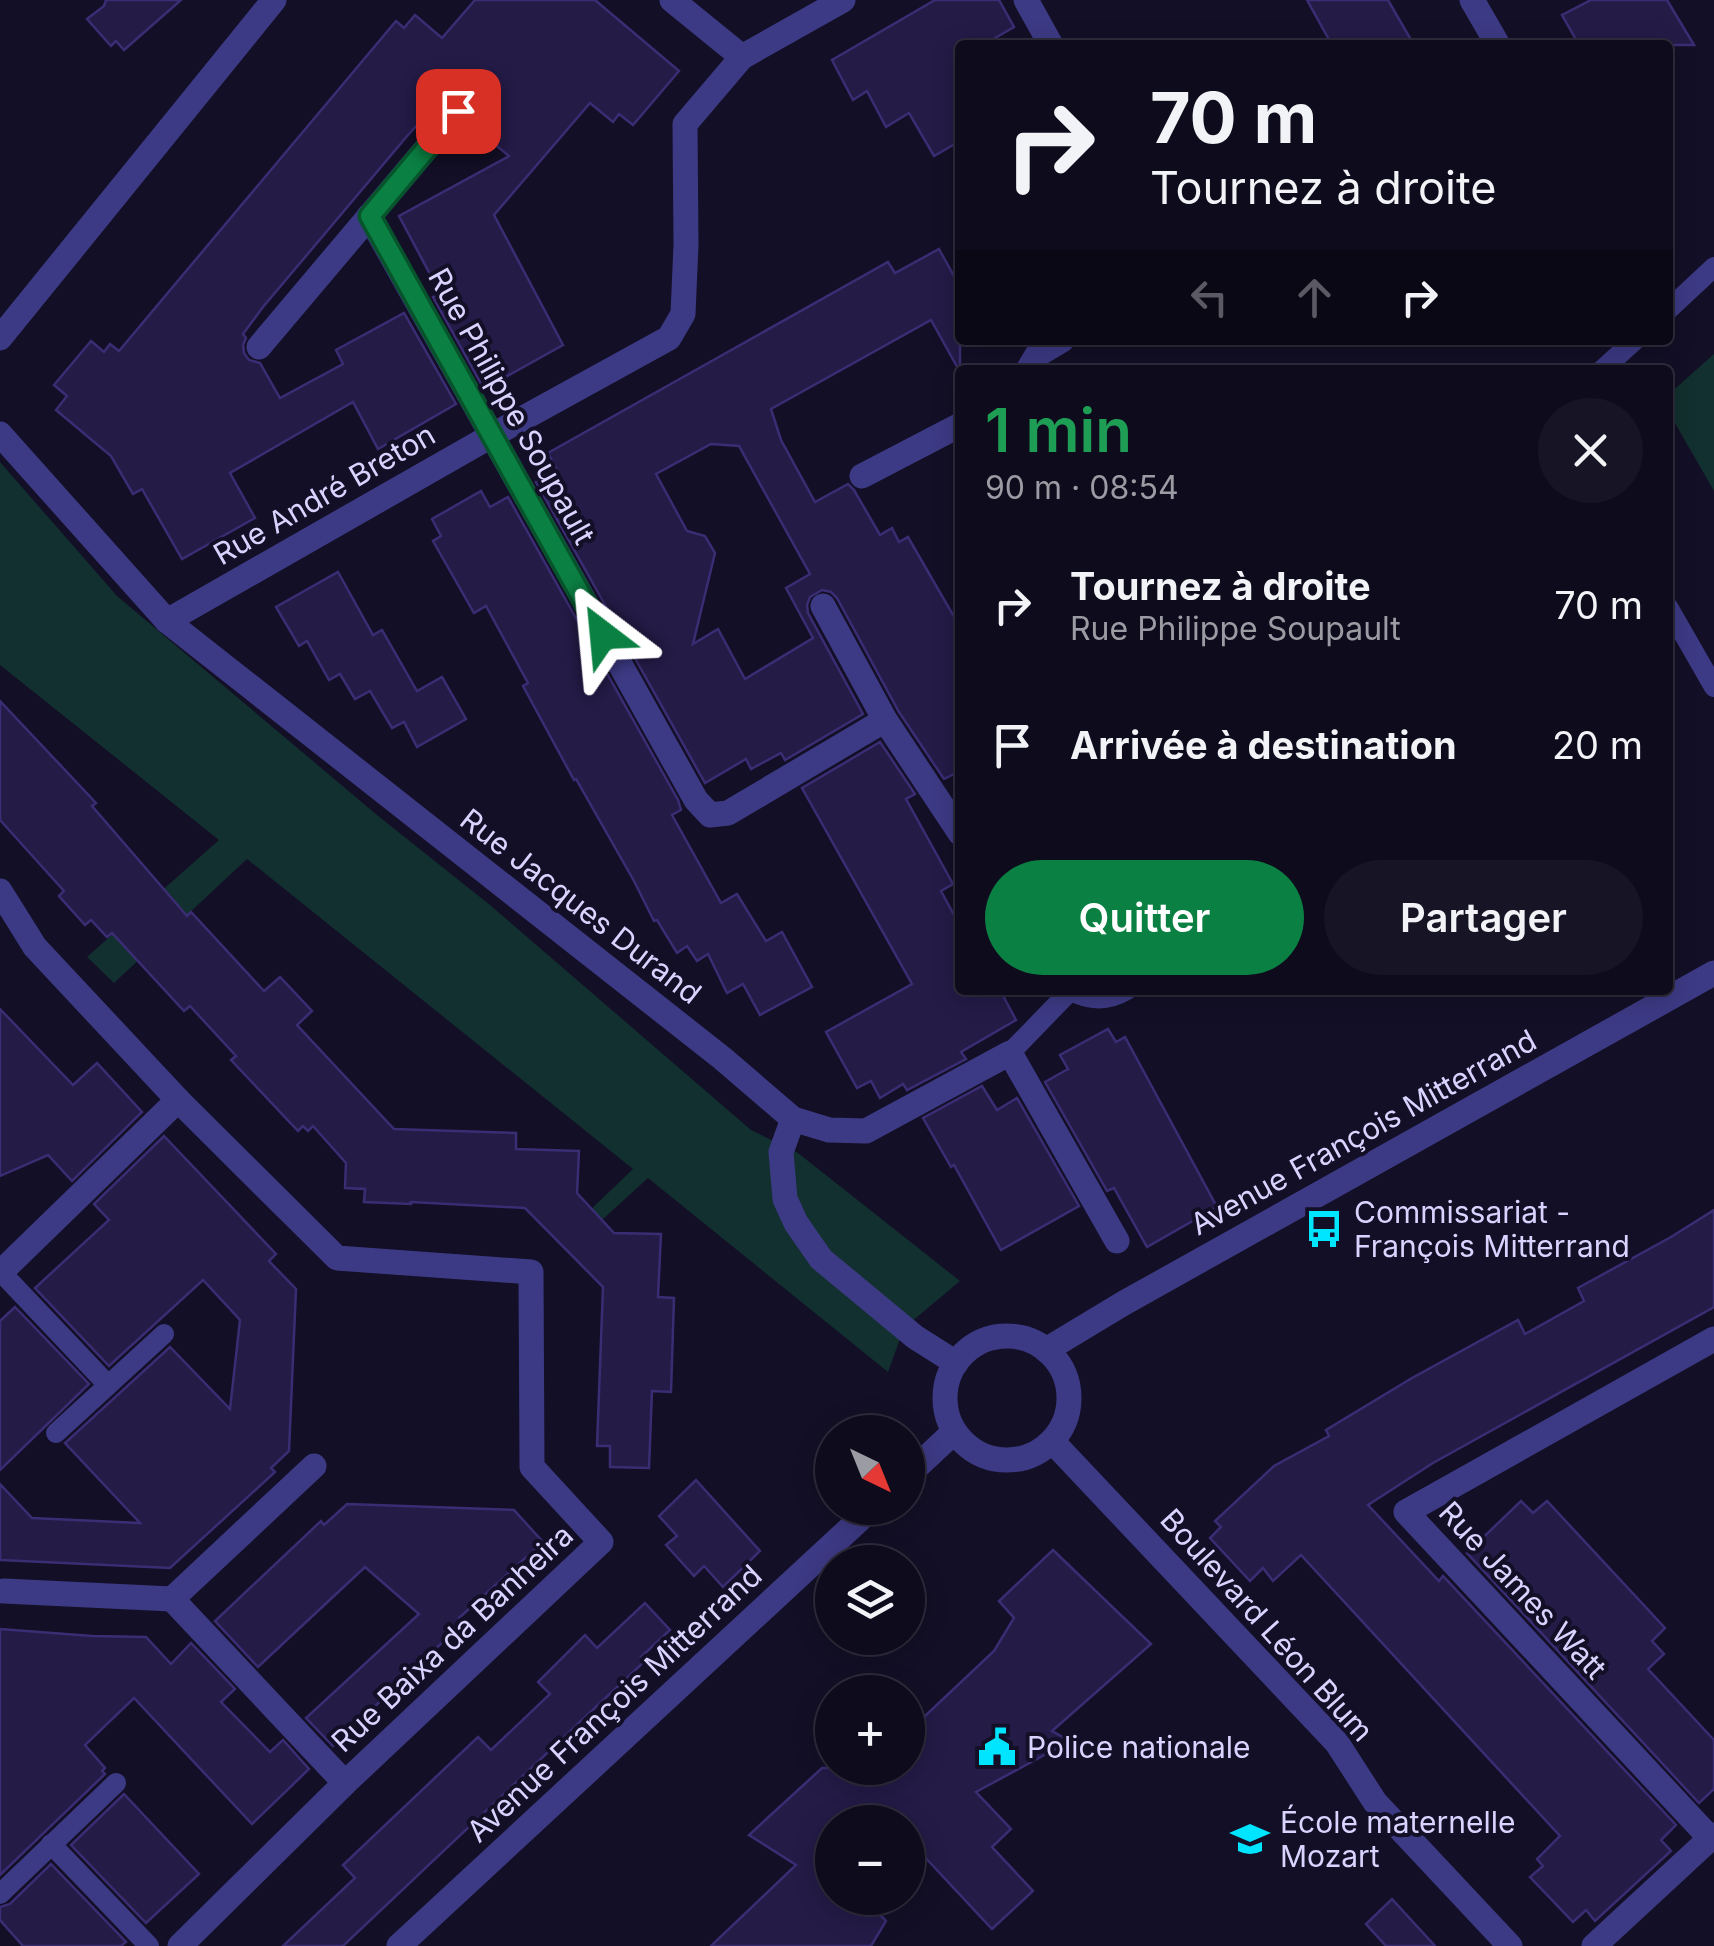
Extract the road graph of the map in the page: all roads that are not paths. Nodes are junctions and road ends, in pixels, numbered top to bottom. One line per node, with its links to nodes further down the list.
1 (274, 0): 13 (street)
2 (672, 0): 8 (street)
3 (843, 0): 8 (street, Rue André Breton)
4 (1026, 0): 6 (street)
5 (1472, 0): 7 (street)
6 (1048, 40)
7 (1495, 40)
8 (742, 57): 21 (street, Rue André Breton)
9 (480, 84): 10 (street)
10 (370, 216): 16 (street); 21 (street, Rue Philippe Soupault)
11 (1714, 267): 12 (lane)
12 (1673, 305)
13 (0, 338)
14 (1053, 345): 17 (street)
15 (1629, 345): 18 (lane)
16 (259, 347)
17 (1031, 365)
18 (1607, 365)
19 (955, 428): 22 (street)
20 (0, 434): 25 (street, Rue Jacques Durand)
21 (491, 436): 25 (street, Rue André Breton); 27 (street, Rue Philippe Soupault)
22 (862, 476)
23 (823, 606): 27 (street)
24 (1673, 616): 26 (lane)
25 (166, 621): 36 (street, Rue Jacques Durand)
26 (1714, 687)
27 (886, 720): 28 (street)
28 (955, 825)
29 (0, 891): 35 (street, Rue Baixa da Banheira)
30 (1714, 974): 41 (street, Avenue François Mitterrand)
31 (1065, 995): 34 (lane)
32 (1079, 995): 33 (lane)
33 (1118, 995)
34 (1010, 1053): 36 (street, Rue Jacques Durand); 37 (street)
35 (178, 1100): 38 (street); 53 (street, Rue Baixa da Banheira)
36 (793, 1119): 42 (street)
37 (1117, 1241)
38 (1, 1272): 43 (lane)
39 (164, 1334): 43 (lane)
40 (1714, 1339): 54 (street, Rue James Watt)
41 (1046, 1350): 42 (street); 46 (street)
42 (956, 1363): 44 (street)
43 (108, 1386): 45 (lane)
44 (954, 1432): 46 (street); 47 (street)
45 (56, 1433)
46 (1052, 1441): 60 (street, Boulevard Léon Blum)
47 (925, 1459)
48 (314, 1466): 51 (street)
49 (854, 1525): 59 (street, Avenue François Mitterrand)
50 (4, 1591): 51 (street)
51 (172, 1599): 53 (street)
52 (116, 1783): 55 (lane)
53 (345, 1783): 58 (street, Rue Baixa da Banheira)
54 (1712, 1837): 61 (street)
55 (52, 1844): 56 (lane); 57 (lane)
56 (0, 1894)
57 (148, 1946)
58 (180, 1946)
59 (399, 1946)
60 (1510, 1946)
61 (1594, 1946)

